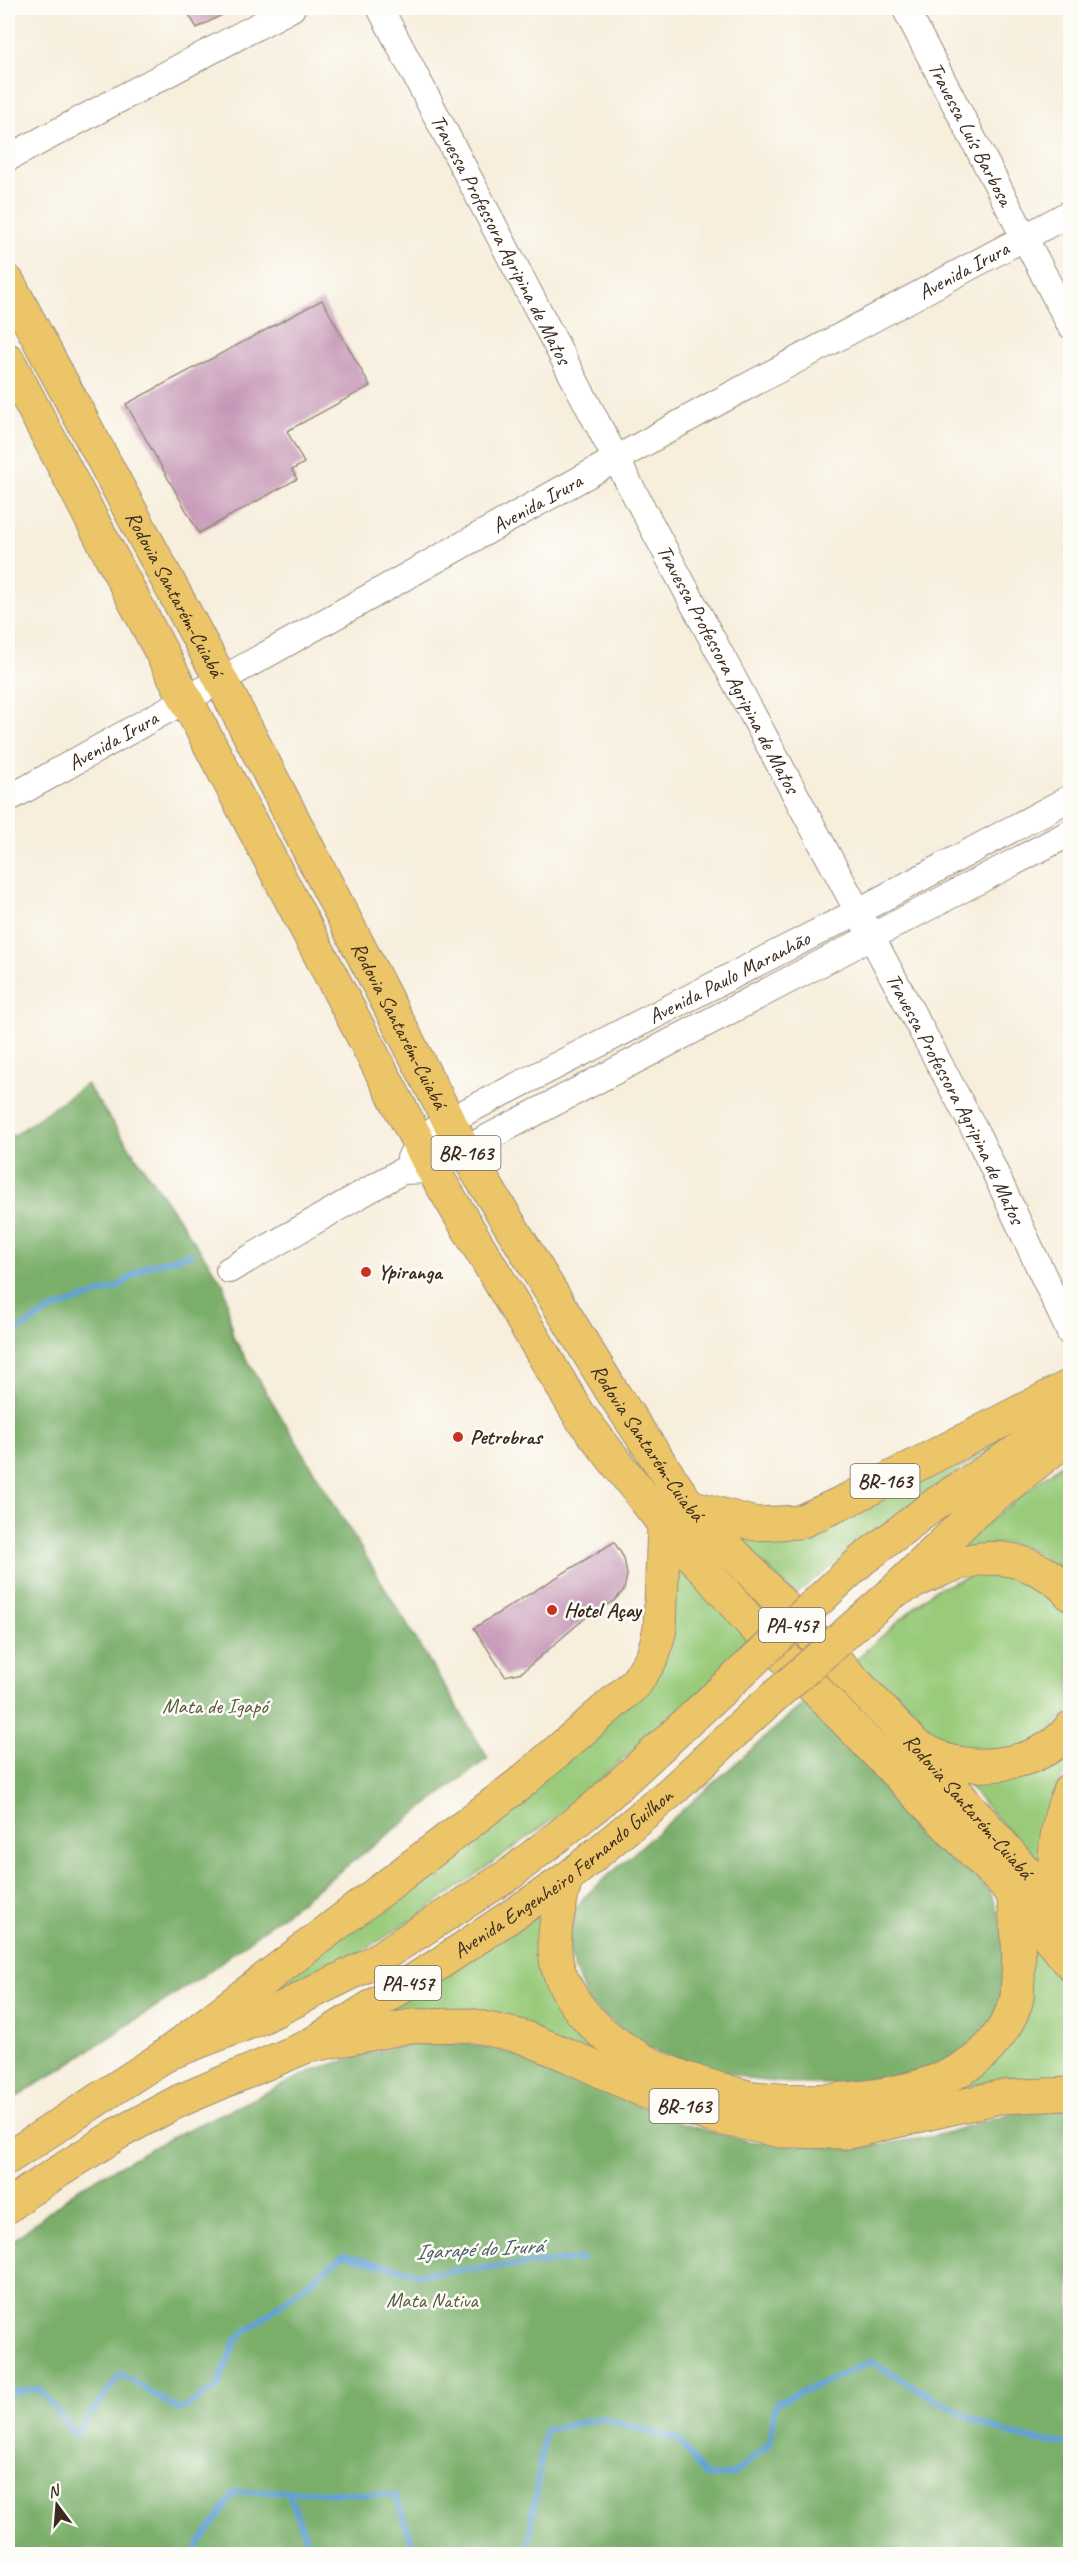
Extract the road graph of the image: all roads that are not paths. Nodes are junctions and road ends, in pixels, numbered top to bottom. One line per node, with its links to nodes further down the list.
1 (292, 8): 4 (street)
2 (380, 8): 10 (street, Travessa Professora Agripina de Matos)
3 (905, 8): 6 (street, Travessa Luís Barbosa)
4 (8, 158)
5 (1071, 213): 6 (street, Avenida Irura)
6 (1025, 236): 8 (street, Travessa Luís Barbosa); 10 (street, Avenida Irura)
7 (8, 282): 11 (highway, Rodovia Santarém-Cuiabá / BR-163)
8 (1071, 325)
9 (8, 360): 12 (highway, Rodovia Santarém-Cuiabá / BR-163)
10 (616, 459): 11 (street, Avenida Irura); 16 (street, Travessa Professora Agripina de Matos)
11 (220, 680): 12 (street, Avenida Irura); 18 (highway, Rodovia Santarém-Cuiabá / BR-163)
12 (187, 698): 14 (street, Avenida Irura); 19 (highway, Rodovia Santarém-Cuiabá / BR-163)
13 (1071, 798): 16 (street, Avenida Paulo Maranhão)
14 (8, 800)
15 (1071, 833): 17 (street, Avenida Paulo Maranhão)
16 (859, 911): 17 (street, Travessa Professora Agripina de Matos); 18 (street, Avenida Paulo Maranhão)
17 (871, 936): 20 (street, Avenida Paulo Maranhão); 23 (street, Travessa Professora Agripina de Matos)
18 (450, 1120): 19 (street, Avenida Paulo Maranhão); 20 (highway, Rodovia Santarém-Cuiabá / BR-163)
19 (419, 1141): 21 (highway, Rodovia Santarém-Cuiabá / BR-163)
20 (464, 1150): 21 (street, Avenida Paulo Maranhão); 27 (highway, Rodovia Santarém-Cuiabá / BR-163)
21 (418, 1170): 22 (street, Avenida Paulo Maranhão); 27 (highway, Rodovia Santarém-Cuiabá / BR-163)
22 (229, 1270)
23 (1071, 1333)
24 (1071, 1386): 27 (highway, BR-163)
25 (1071, 1416): 38 (main road, Avenida Engenheiro Fernando Guilhon / PA-457, bridge)
26 (1071, 1436): 28 (main road, Avenida Engenheiro Fernando Guilhon)
27 (676, 1515): 31 (highway, Rodovia Santarém-Cuiabá / BR-163); 34 (highway, Rodovia Santarém-Cuiabá / BR-163); 38 (highway)
28 (893, 1592): 29 (highway); 33 (main road, Avenida Engenheiro Fernando Guilhon / PA-457, bridge)
29 (1071, 1593)
30 (1071, 1728): 31 (highway, BR-163)
31 (916, 1746): 35 (highway, Rodovia Santarém-Cuiabá / BR-163)
32 (1071, 1789): 35 (highway, BR-163)
33 (566, 1879): 34 (highway, BR-163); 37 (main road, Avenida Engenheiro Fernando Guilhon / PA-457)
34 (1012, 1893): 36 (highway, Rodovia Santarém-Cuiabá / BR-163)
35 (1064, 1917)
36 (1071, 1963)
37 (308, 2046): 39 (highway, BR-163); 41 (main road, Avenida Engenheiro Fernando Guilhon / PA-457)
38 (166, 2055): 40 (main road, Avenida Engenheiro Fernando Guilhon / PA-457)
39 (1071, 2094)
40 (8, 2158)
41 (8, 2207)

